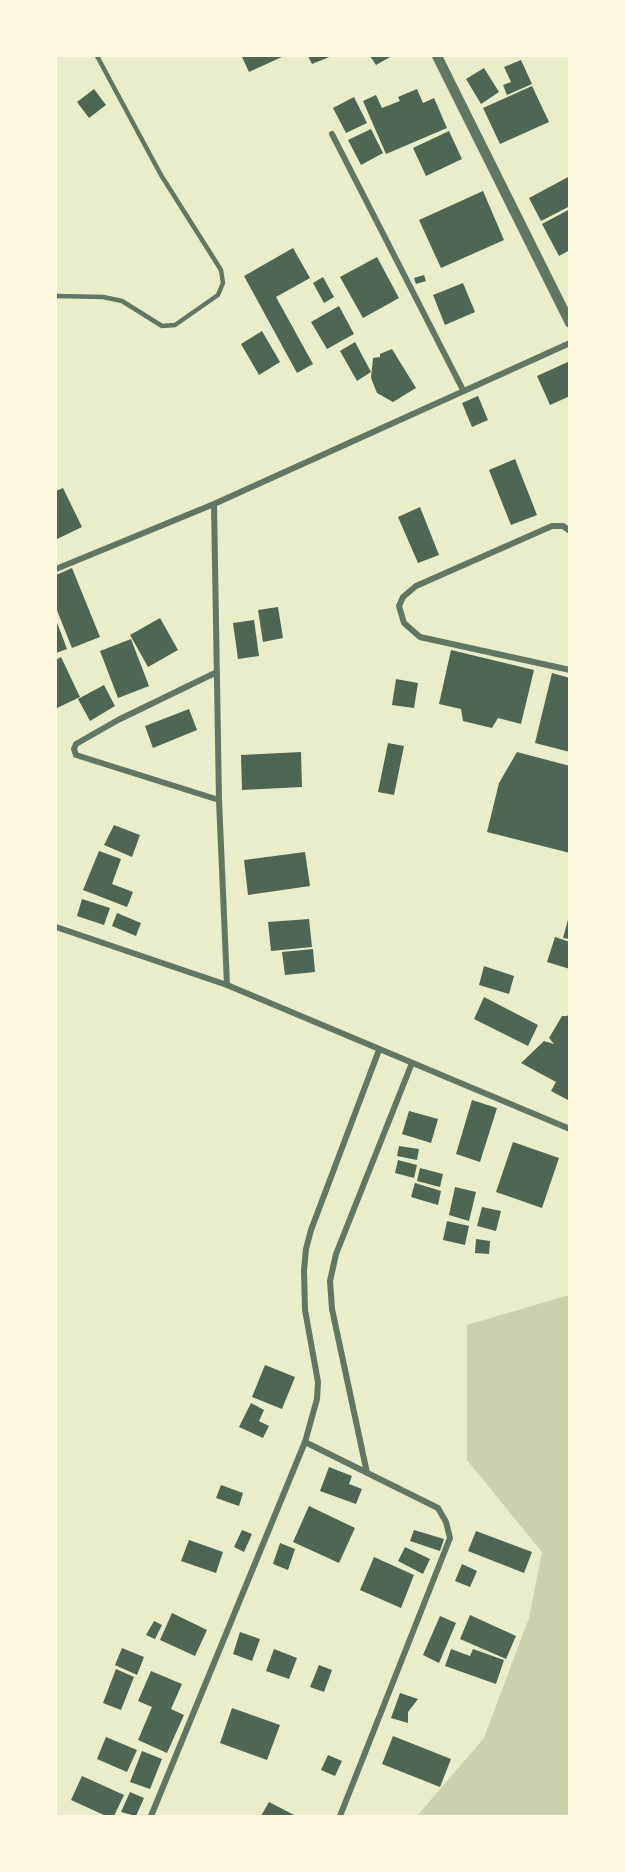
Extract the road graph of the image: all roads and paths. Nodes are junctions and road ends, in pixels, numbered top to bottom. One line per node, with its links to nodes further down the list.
1 (97, 56): 4 (lane)
2 (437, 56): 5 (street)
3 (332, 134): 7 (street)
4 (56, 296)
5 (570, 323)
6 (570, 343): 7 (street)
7 (463, 390): 8 (street)
8 (214, 504): 10 (street); 12 (street)
9 (570, 531): 11 (street)
10 (56, 569)
11 (570, 670)
12 (217, 672): 13 (street); 13 (street)
13 (219, 800): 15 (street)
14 (56, 927): 15 (street)
15 (227, 985): 16 (street)
16 (379, 1050): 17 (street); 19 (street)
17 (412, 1063): 18 (street); 20 (street)
18 (570, 1129)
19 (304, 1442): 20 (street); 21 (street)
20 (367, 1473): 22 (street)
21 (151, 1816)
22 (340, 1816)

